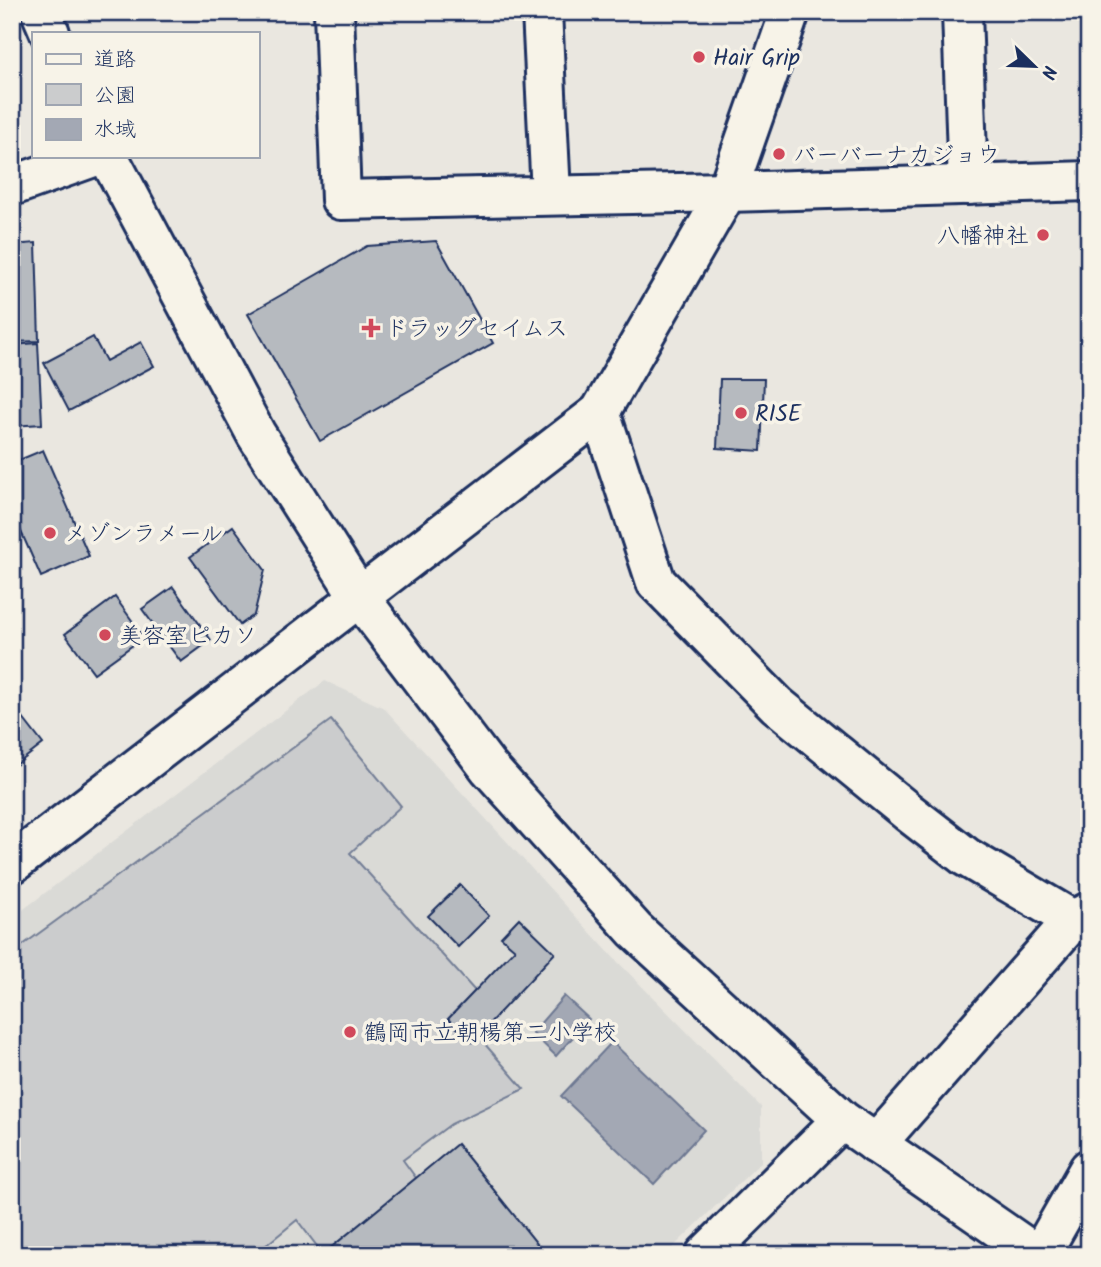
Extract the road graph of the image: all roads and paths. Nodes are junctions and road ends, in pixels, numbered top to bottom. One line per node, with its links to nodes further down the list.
1 (41, 12): 6 (street)
2 (334, 12): 13 (street)
3 (542, 12): 13 (street)
4 (790, 12): 12 (street)
5 (962, 12): 10 (street)
6 (50, 32)
7 (90, 158): 11 (street)
8 (108, 158): 15 (street)
9 (1089, 181): 10 (street)
10 (968, 185): 12 (street)
11 (12, 186)
12 (727, 192): 13 (street); 14 (street)
13 (551, 194)
14 (600, 412): 15 (street); 17 (street)
15 (360, 598): 16 (street); 18 (street)
16 (12, 864)
17 (1081, 916): 19 (street)
18 (842, 1120): 19 (street); 21 (street)
19 (876, 1144): 22 (street)
20 (1089, 1169): 22 (street)
21 (705, 1255)
22 (1038, 1255)

